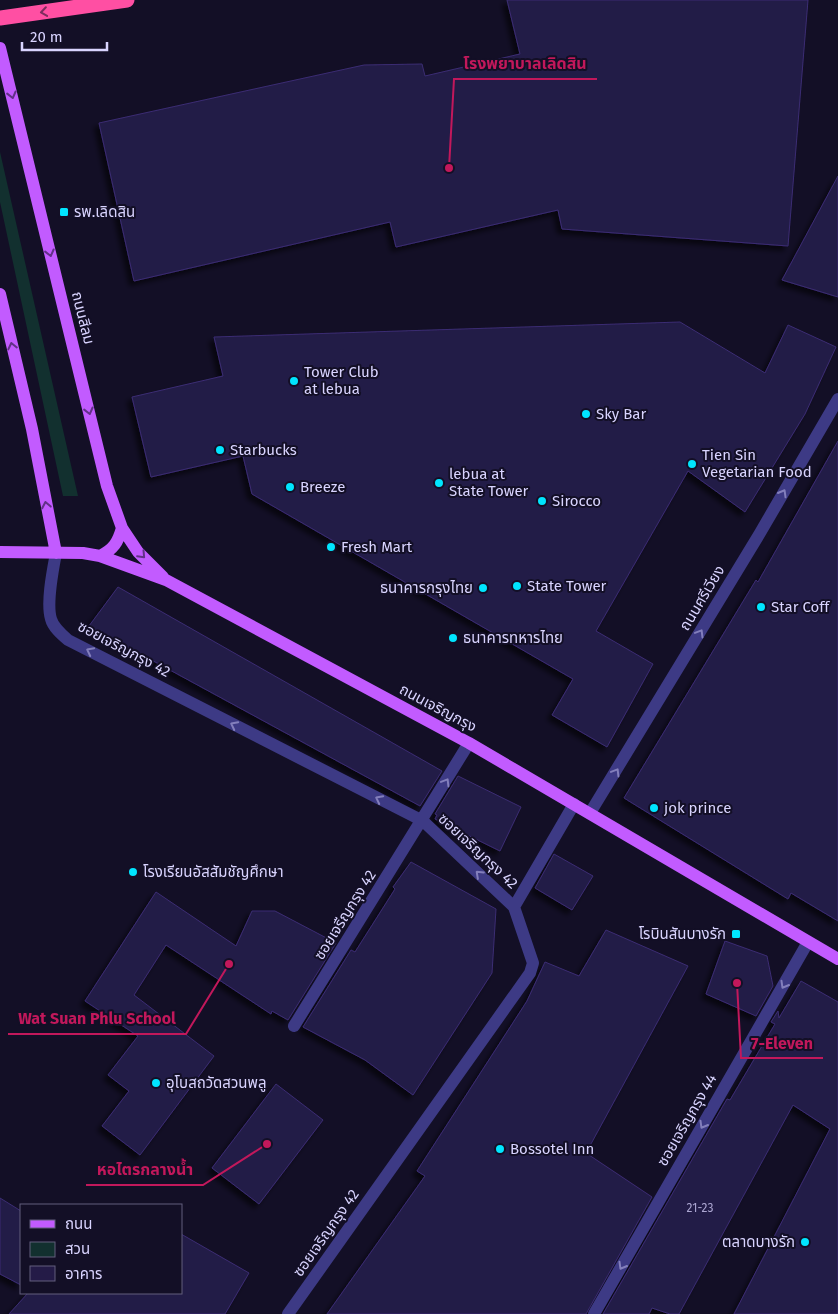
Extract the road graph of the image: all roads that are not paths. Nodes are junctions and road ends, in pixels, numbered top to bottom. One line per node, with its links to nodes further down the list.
1 (127, 0): 2 (highway, one-way to 2)
2 (0, 18)
3 (0, 48): 6 (main road, ถนนสีลม, one-way to 6)
4 (0, 294): 8 (main road, one-way to 4)
5 (838, 399): 13 (street, ถนนศรีเวียง, one-way to 5)
6 (122, 528): 9 (main road); 10 (main road, ถนนสีลม, one-way to 10)
7 (0, 552): 8 (main road, ถนนเจริญกรุง)
8 (56, 553): 9 (main road, ถนนเจริญกรุง); 14 (street, ซอยเจริญกรุง 42, one-way to 8)
9 (100, 556): 10 (main road, ถนนเจริญกรุง)
10 (166, 580): 11 (main road, ถนนเจริญกรุง)
11 (469, 743): 12 (main road, ถนนเจริญกรุง); 14 (street, ซอยเจรืญกรุง 42, one-way to 11)
12 (574, 804): 13 (main road, ถนนเจริญกรุง); 15 (street)
13 (590, 813): 16 (main road, ถนนเจริญกรุง)
14 (422, 821): 15 (street, ซอยเจริญกรุง 42, one-way to 14); 18 (street, ซอยเจรืญกรุง 42)
15 (514, 907): 19 (street, ซอยเจริญกรุง 42)
16 (808, 942): 17 (main road, ถนนเจริญกรุง); 20 (street, ซอยเจริญกรุง 44, one-way to 20)
17 (838, 959)
18 (294, 1026)
19 (288, 1314)
20 (594, 1314)

